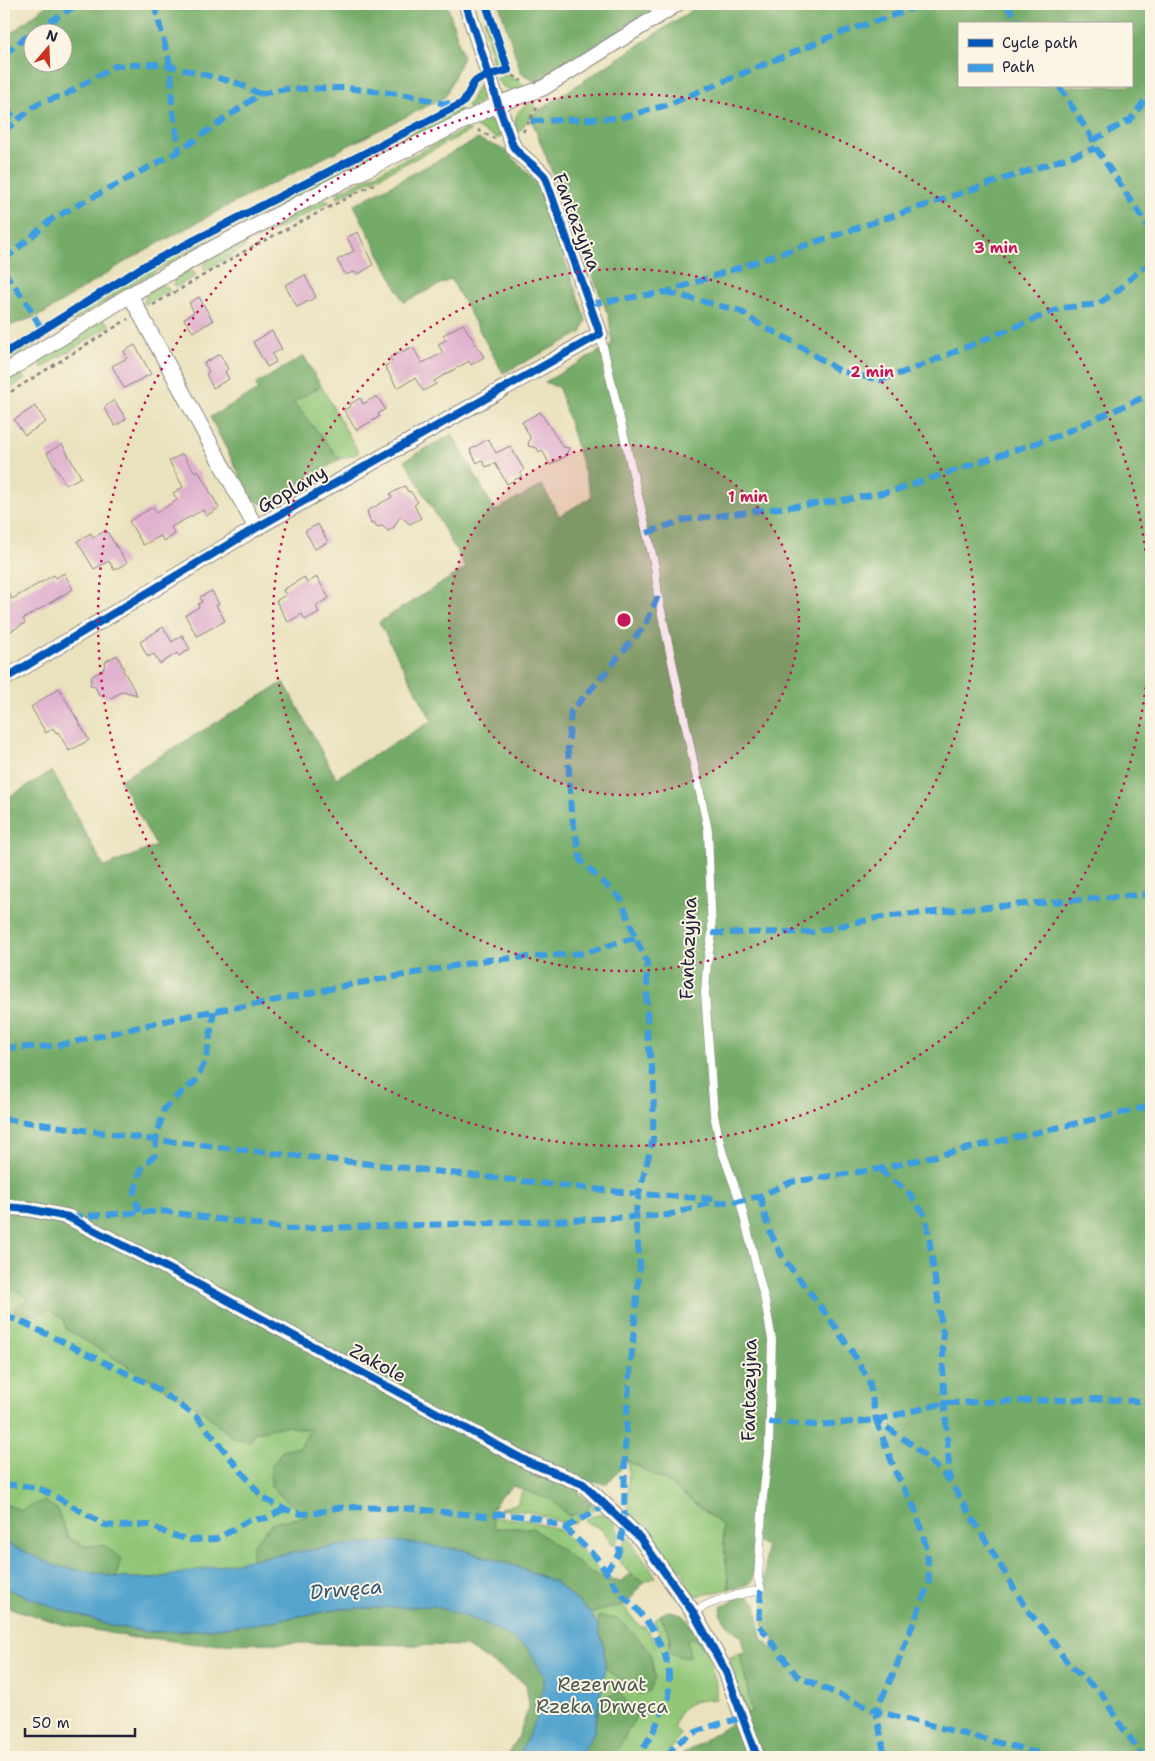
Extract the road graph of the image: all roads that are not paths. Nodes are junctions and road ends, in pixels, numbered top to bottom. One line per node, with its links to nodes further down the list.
1 (466, 4): 3 (street, Fantazyjna)
2 (677, 4): 3 (street)
3 (498, 104): 4 (street); 5 (street, Fantazyjna)
4 (130, 294): 6 (street); 7 (street, Goplany)
5 (600, 334): 7 (street, Goplany); 10 (lane, Fantazyjna)
6 (4, 374)
7 (256, 528): 8 (street, Goplany)
8 (4, 679)
9 (4, 1207): 10 (street, Zakole)
10 (693, 1612): 11 (street)
11 (758, 1757)

